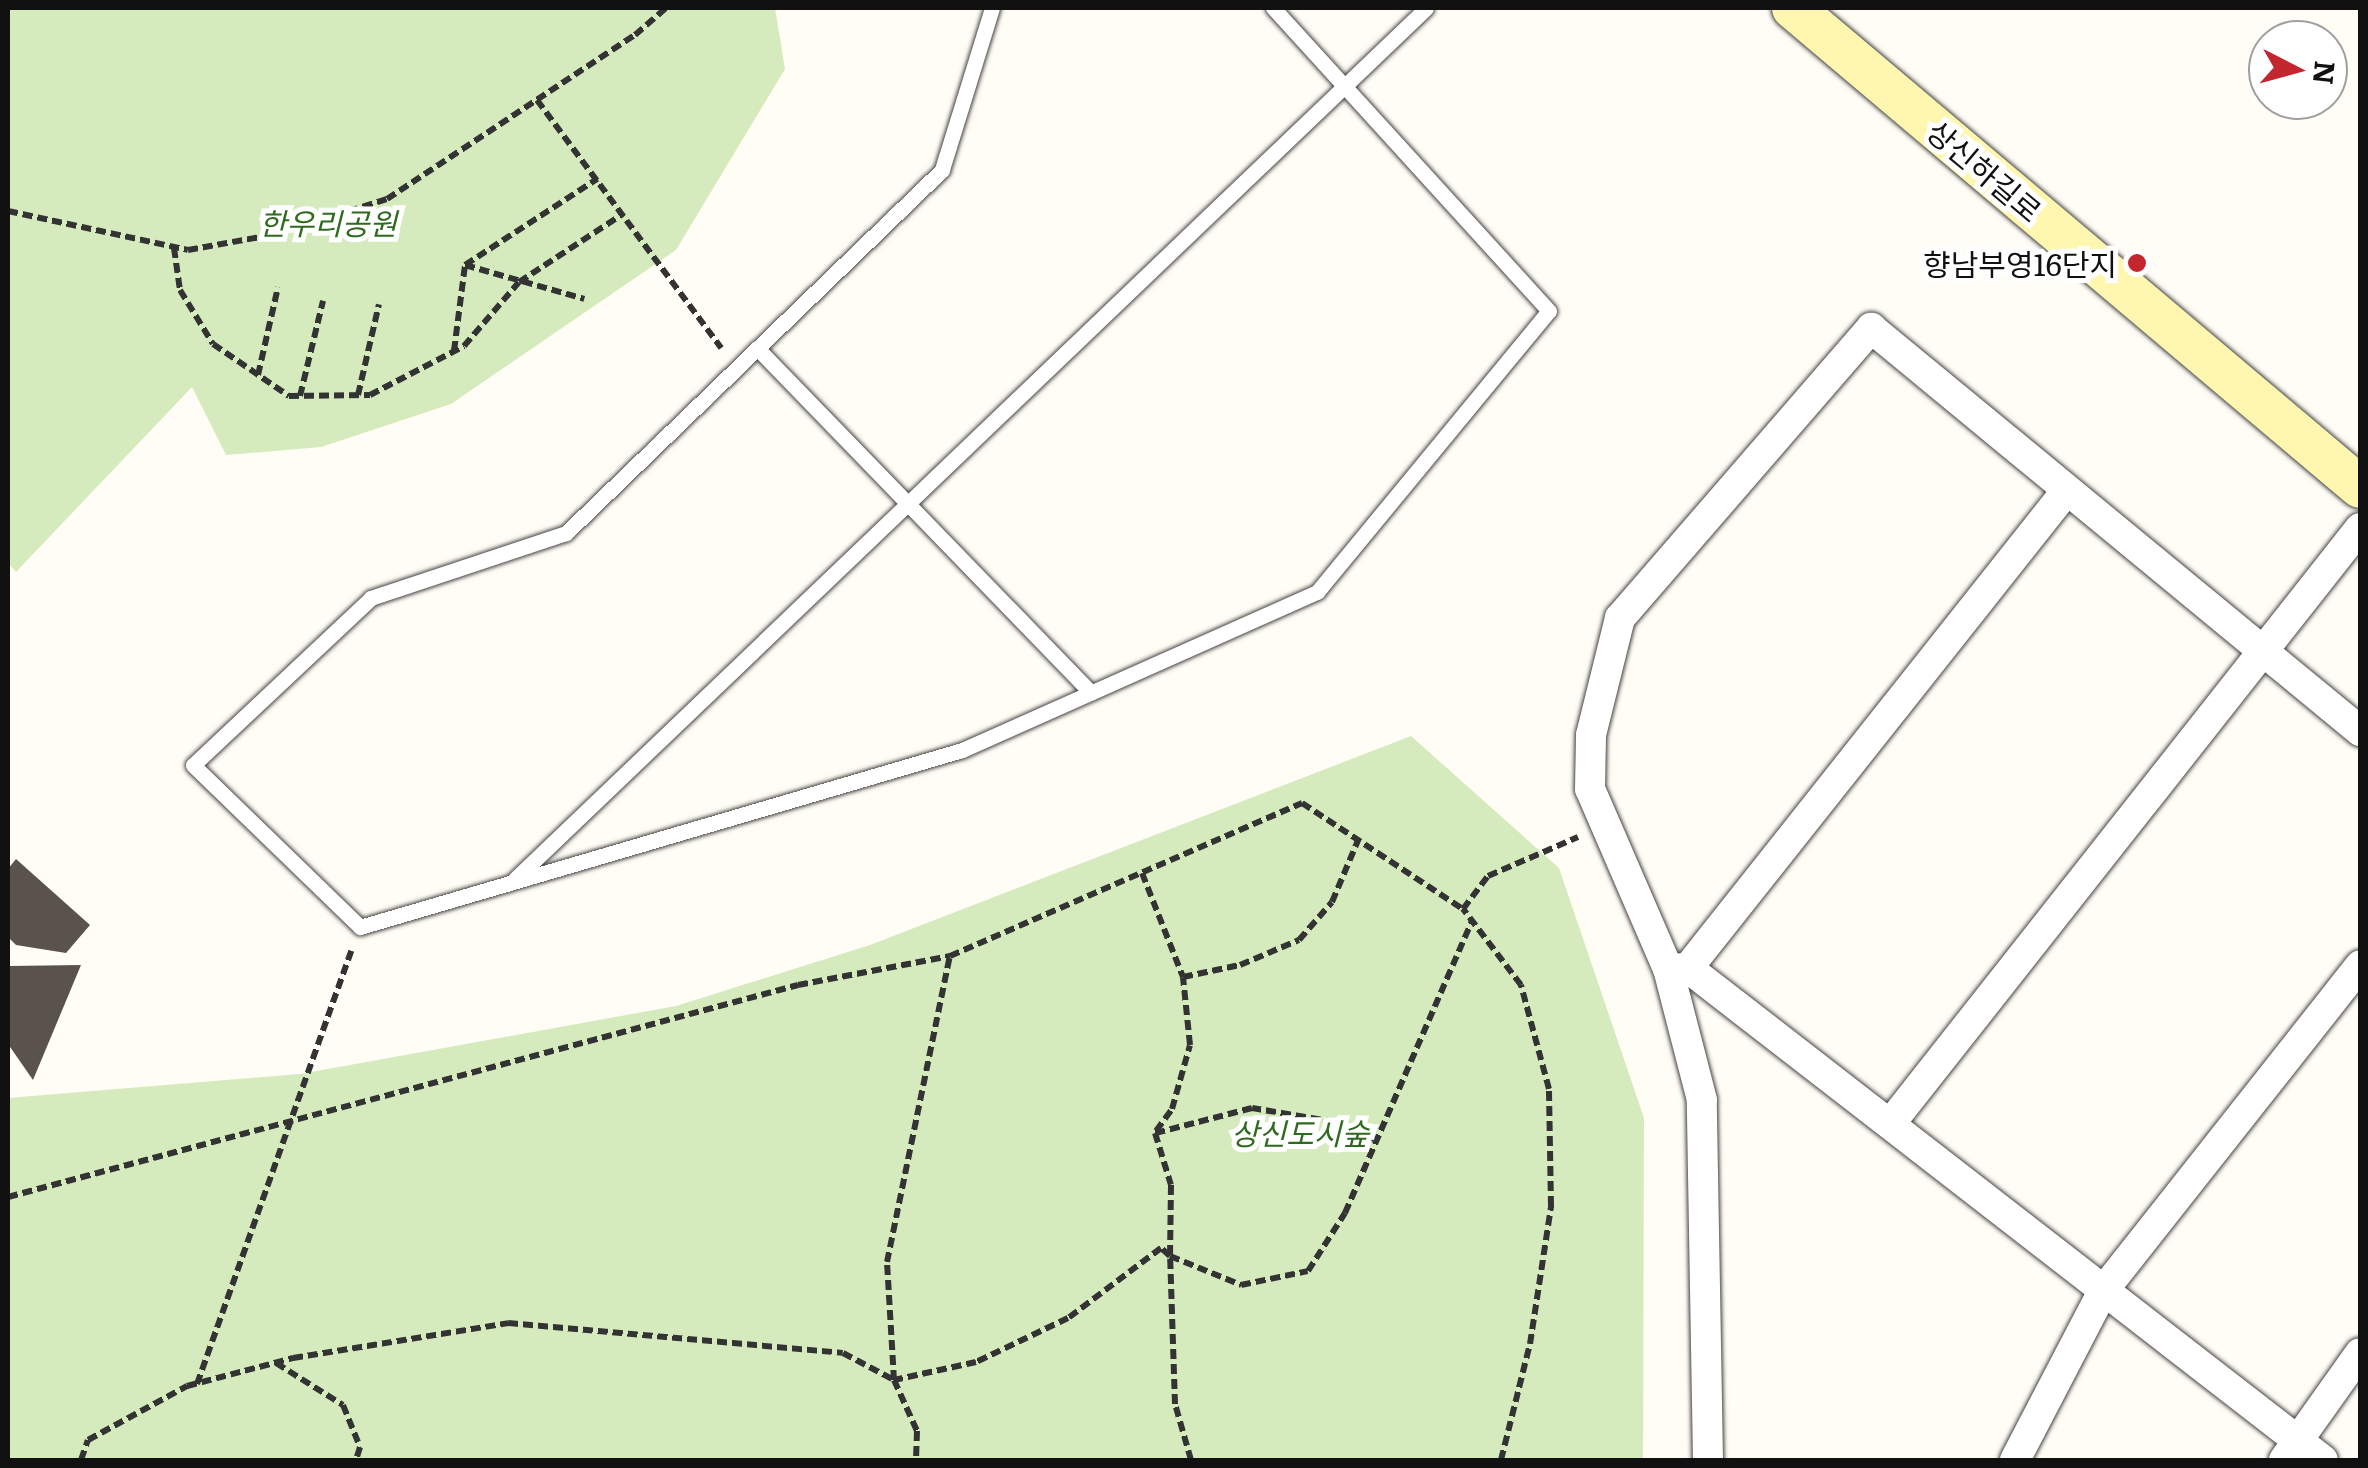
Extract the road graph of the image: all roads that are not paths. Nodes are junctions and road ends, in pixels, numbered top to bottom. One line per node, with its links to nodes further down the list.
1 (992, 8): 6 (lane)
2 (1273, 8): 5 (lane)
3 (1426, 8): 5 (lane)
4 (1794, 8): 7 (street, 상신하길로)
5 (1346, 84): 9 (lane); 12 (lane)
6 (757, 348): 9 (lane); 14 (lane)
7 (2360, 486)
8 (2067, 490): 11 (street); 16 (street); 16 (street)
9 (908, 503): 12 (lane); 14 (lane)
10 (2360, 528): 11 (street)
11 (2263, 650): 13 (street); 17 (street)
12 (1091, 693): 14 (lane)
13 (2360, 731)
14 (511, 883)
15 (2360, 965): 18 (street)
16 (1678, 968): 17 (street); 21 (street)
17 (1890, 1124): 18 (street)
18 (2103, 1291): 20 (street); 22 (street)
19 (2360, 1353): 20 (street)
20 (2290, 1451): 23 (street)
21 (1708, 1460)
22 (2016, 1460)
23 (2323, 1460)

